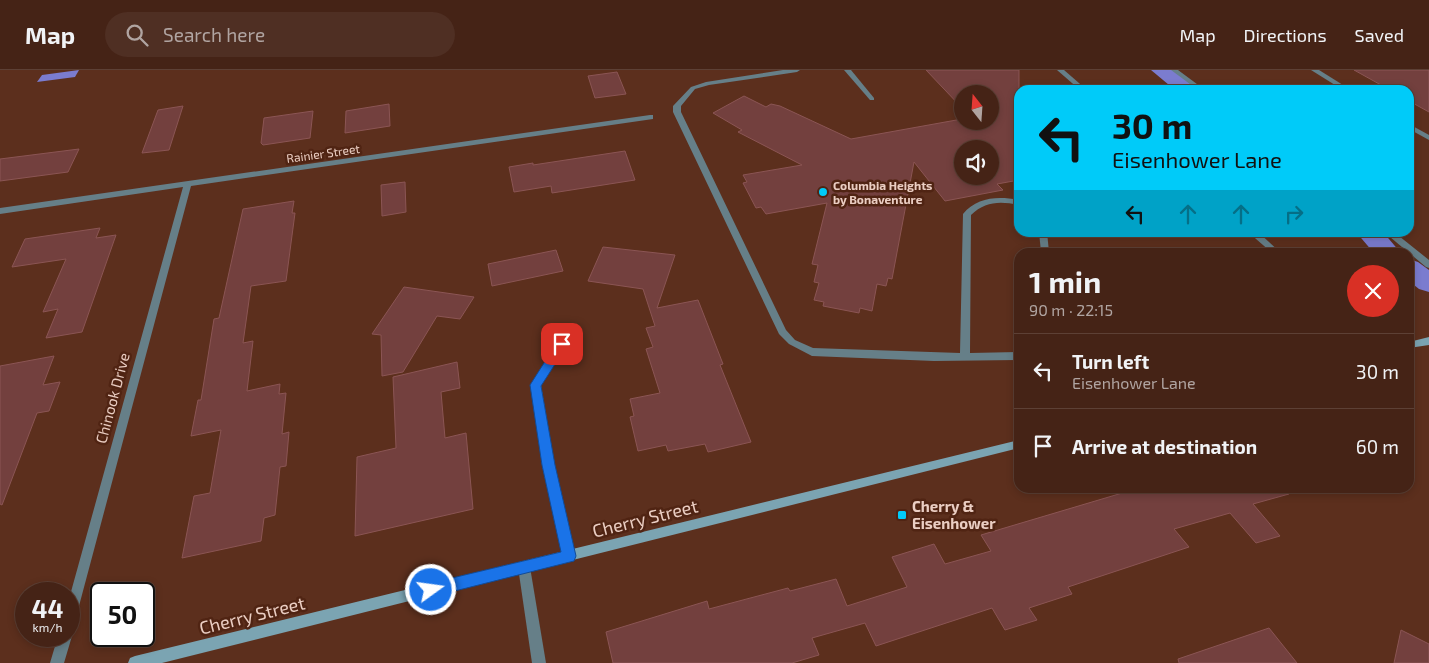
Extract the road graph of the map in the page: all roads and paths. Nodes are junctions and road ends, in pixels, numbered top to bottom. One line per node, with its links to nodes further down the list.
1 (797, 70): 25 (street)
2 (847, 70): 9 (street)
3 (1060, 70): 6 (street)
4 (1174, 70): 7 (street)
5 (1314, 70): 8 (street)
6 (1078, 85)
7 (1195, 85)
8 (1340, 85)
9 (872, 99)
10 (650, 117): 13 (street, Rainier Street)
11 (1414, 129): 12 (street)
12 (1429, 138)
13 (188, 184): 15 (street, Rainier Street); 30 (street, Chinook Drive)
14 (1014, 202): 25 (street)
15 (0, 212)
16 (1258, 237): 18 (street)
17 (1394, 237): 19 (street)
18 (1271, 248)
19 (1408, 248)
20 (1414, 253): 21 (street)
21 (1429, 265)
22 (1429, 340): 24 (main road)
23 (562, 344): 28 (street)
24 (1414, 344)
25 (965, 356): 26 (street)
26 (1014, 356)
27 (1014, 445): 28 (main road, Cherry Street)
28 (569, 556): 29 (main road, Cherry Street)
29 (524, 567): 33 (main road, Cherry Street); 34 (street)
30 (80, 582)
31 (61, 647): 32 (street)
32 (57, 663)
33 (135, 663)
34 (539, 663)

